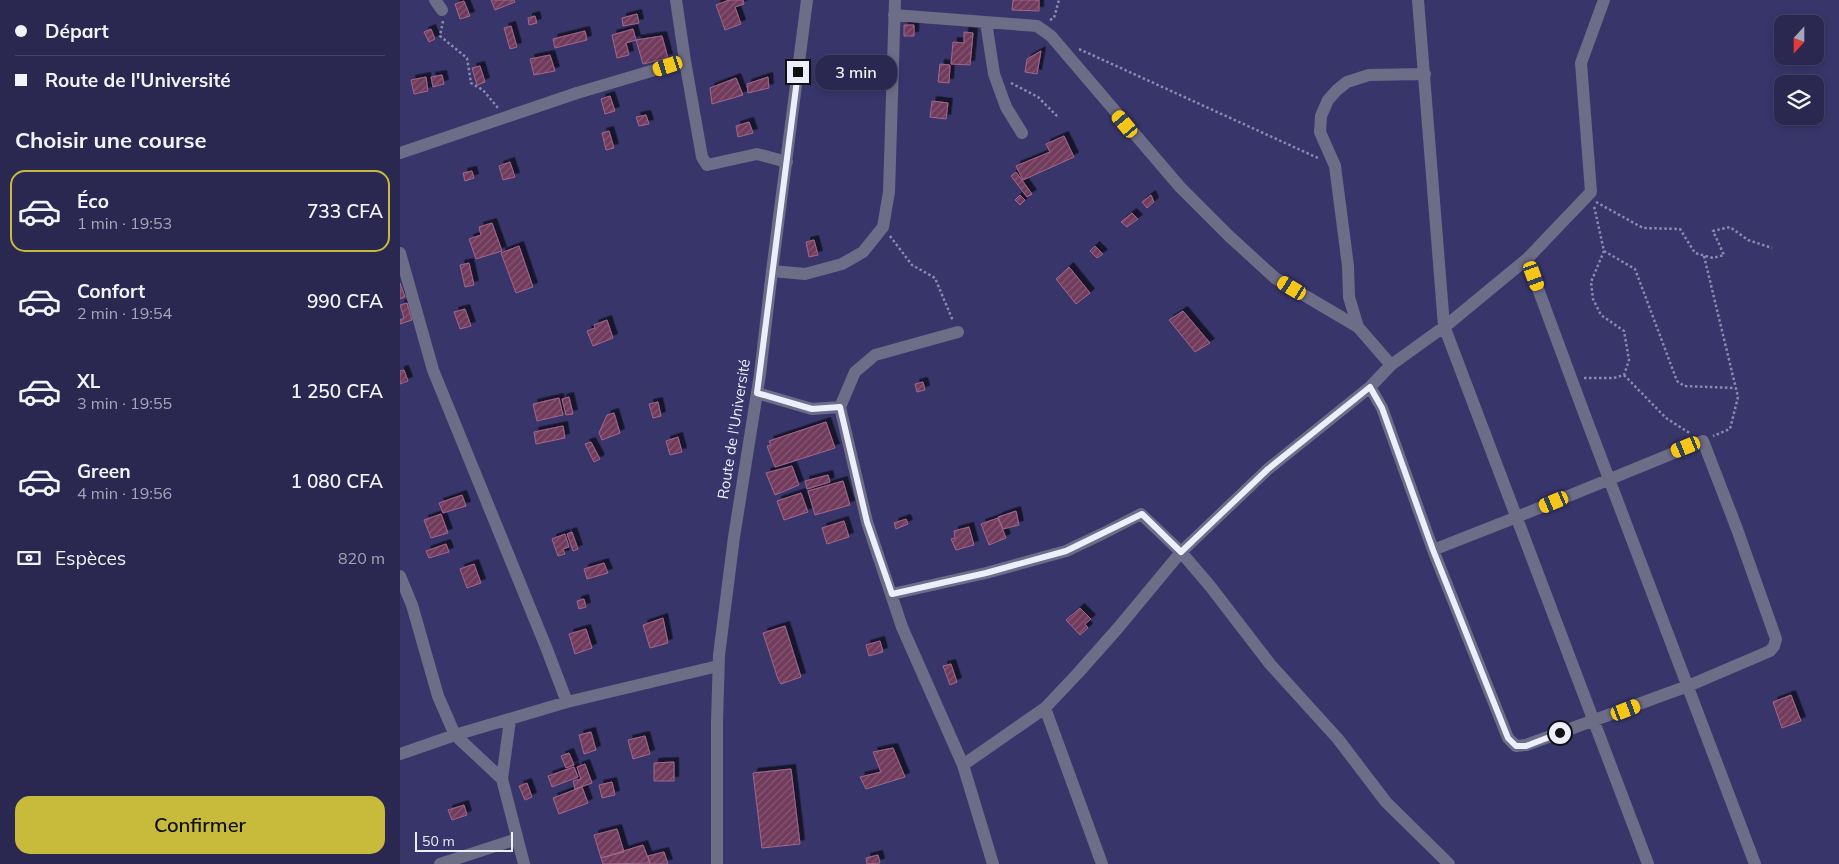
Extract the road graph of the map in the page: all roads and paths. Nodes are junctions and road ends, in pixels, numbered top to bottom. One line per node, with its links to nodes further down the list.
1 (676, 0): 12 (street)
2 (806, 0): 19 (street, Route de l'Université)
3 (895, 0): 8 (street)
4 (1058, 0): 10 (path)
5 (1418, 0): 14 (street)
6 (1604, 0): 26 (street)
7 (438, 5): 15 (path)
8 (894, 15): 9 (street); 21 (street)
9 (986, 22): 10 (street); 13 (street)
10 (1037, 26): 29 (street)
11 (1077, 48): 20 (path)
12 (684, 61): 15 (street); 19 (street)
13 (994, 74): 16 (path); 17 (street)
14 (1425, 74): 20 (street); 28 (street)
15 (506, 118): 18 (street)
16 (1059, 118)
17 (1022, 133)
18 (400, 153)
19 (787, 162): 27 (street, Route de l'Université)
20 (1334, 166): 29 (street)
21 (883, 227): 27 (street); 30 (path)
22 (1772, 248): 25 (path)
23 (1604, 251): 25 (path); 32 (path); 35 (path)
24 (400, 253): 47 (street)
25 (1704, 256): 35 (path)
26 (1528, 259): 28 (street); 39 (street)
27 (772, 270): 36 (street, Route de l'Université)
28 (1444, 326): 31 (street); 40 (street)
29 (1358, 327): 31 (street)
30 (958, 332): 37 (street)
31 (1391, 365): 34 (street)
32 (1624, 375): 33 (path); 38 (path)
33 (1577, 378)
34 (1370, 387): 41 (street); 42 (street)
35 (1736, 388): 38 (path)
36 (757, 393): 37 (street); 45 (street, Route de l'Université)
37 (840, 407): 44 (street)
38 (1702, 441): 39 (street); 46 (street)
39 (1608, 479): 40 (street); 46 (street)
40 (1517, 518): 41 (street); 50 (street)
41 (1433, 550): 50 (street)
42 (1181, 552): 44 (street); 48 (street); 61 (street)
43 (400, 576): 51 (street)
44 (892, 594): 53 (street)
45 (718, 666): 47 (street); 58 (street, Route de l'Université)
46 (1688, 686): 50 (street); 63 (street)
47 (567, 702): 49 (street)
48 (1045, 708): 53 (street); 60 (street)
49 (510, 720): 51 (street); 54 (street)
50 (1594, 721): 62 (street)
51 (455, 735): 52 (street); 54 (street)
52 (400, 754)
53 (962, 765): 59 (street)
54 (502, 779): 55 (street)
55 (517, 839): 56 (street); 57 (street)
56 (440, 864)
57 (524, 864)
58 (718, 864)
59 (993, 864)
60 (1102, 864)
61 (1449, 864)
62 (1648, 864)
63 (1755, 864)

